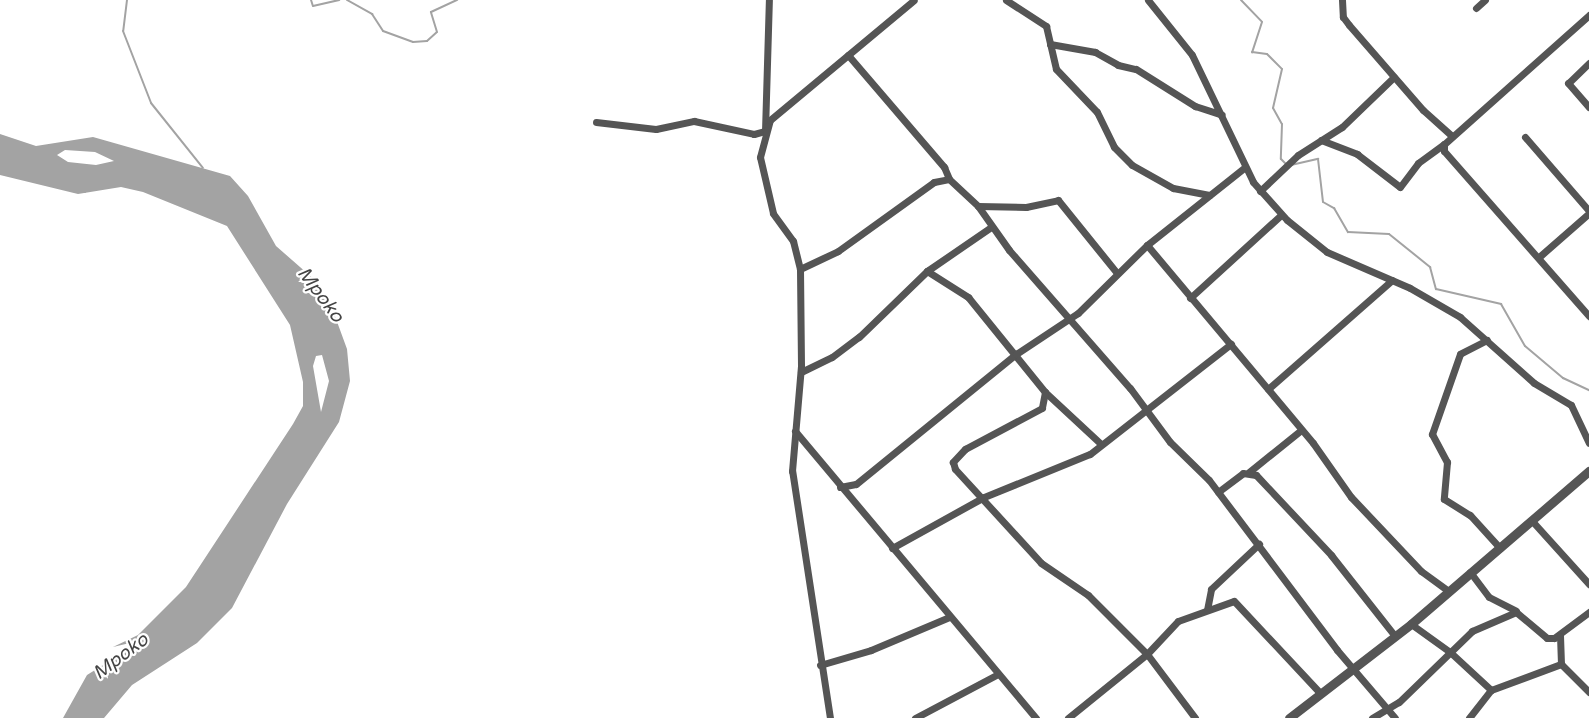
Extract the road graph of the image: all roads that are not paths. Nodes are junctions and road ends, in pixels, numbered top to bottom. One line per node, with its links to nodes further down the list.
1 (769, 0): 16 (street)
2 (914, 0): 10 (street)
3 (1006, 0): 9 (street)
4 (1148, 0): 14 (street)
5 (1342, 0): 12 (street)
6 (1485, 0): 7 (street)
7 (1476, 8)
8 (1589, 15): 17 (street)
9 (1050, 44): 14 (street); 24 (street)
10 (848, 55): 16 (street); 22 (street)
11 (1589, 62): 13 (street)
12 (1394, 77): 17 (street); 19 (street)
13 (1589, 107)
14 (1222, 115): 21 (street)
15 (596, 122): 16 (street)
16 (764, 131): 31 (street)
17 (1451, 135): 20 (street)
18 (1525, 137): 26 (street)
19 (1321, 140): 20 (street); 23 (street)
20 (1444, 144): 30 (street)
21 (1245, 167): 23 (street); 24 (street)
22 (949, 179): 25 (street); 31 (street)
23 (1260, 192): 27 (street)
24 (1210, 194): 29 (street)
25 (978, 206): 28 (street); 33 (street)
26 (1589, 212): 30 (street)
27 (1282, 215): 34 (street); 35 (street)
28 (991, 226): 32 (street); 37 (street)
29 (1147, 245): 33 (street); 35 (street)
30 (1539, 257): 36 (street)
31 (800, 269): 41 (street)
32 (927, 271): 40 (street); 41 (street)
33 (1117, 273): 37 (street)
34 (1392, 280): 38 (street); 42 (street)
35 (1190, 298): 39 (street)
36 (1589, 316)
37 (1068, 320): 40 (street); 44 (street)
38 (1487, 340): 47 (street); 57 (street)
39 (1231, 344): 42 (street); 44 (street)
40 (1016, 354): 43 (street); 51 (street)
41 (801, 372): 46 (street)
42 (1268, 389): 45 (street)
43 (1045, 392): 48 (street); 53 (street)
44 (1148, 412): 48 (street); 52 (street)
45 (1301, 430): 50 (street); 60 (street)
46 (795, 431): 51 (street); 71 (street)
47 (1589, 443)
48 (1101, 444): 53 (street)
49 (1589, 471): 54 (street)
50 (1250, 472): 52 (street); 66 (street)
51 (840, 488): 56 (street)
52 (1218, 492): 55 (street)
53 (982, 498): 56 (street); 69 (street)
54 (1533, 522): 57 (street); 59 (street)
55 (1259, 544): 61 (street); 72 (street)
56 (892, 548): 64 (street)
57 (1500, 548): 58 (street)
58 (1470, 572): 60 (street); 62 (street)
59 (1589, 584)
60 (1448, 590): 65 (street)
61 (1207, 610): 69 (street); 76 (street)
62 (1516, 612): 67 (street); 68 (street)
63 (1589, 612): 67 (street)
64 (949, 616): 71 (street); 73 (street)
65 (1411, 624): 66 (street); 68 (street)
66 (1395, 636): 72 (street)
67 (1560, 636): 70 (street)
68 (1450, 652): 74 (street); 77 (street)
69 (1147, 654): 81 (street); 82 (street)
70 (1561, 664): 74 (street); 75 (street)
71 (820, 665): 78 (street)
72 (1351, 668): 76 (street); 77 (street)
73 (998, 674): 79 (street); 80 (street)
74 (1491, 690): 86 (street)
75 (1589, 692)
76 (1320, 693): 83 (street)
77 (1388, 708): 84 (street); 85 (street)
78 (830, 718)
79 (915, 718)
80 (1036, 718)
81 (1068, 718)
82 (1194, 718)
83 (1289, 718)
84 (1372, 718)
85 (1395, 718)
86 (1469, 718)

